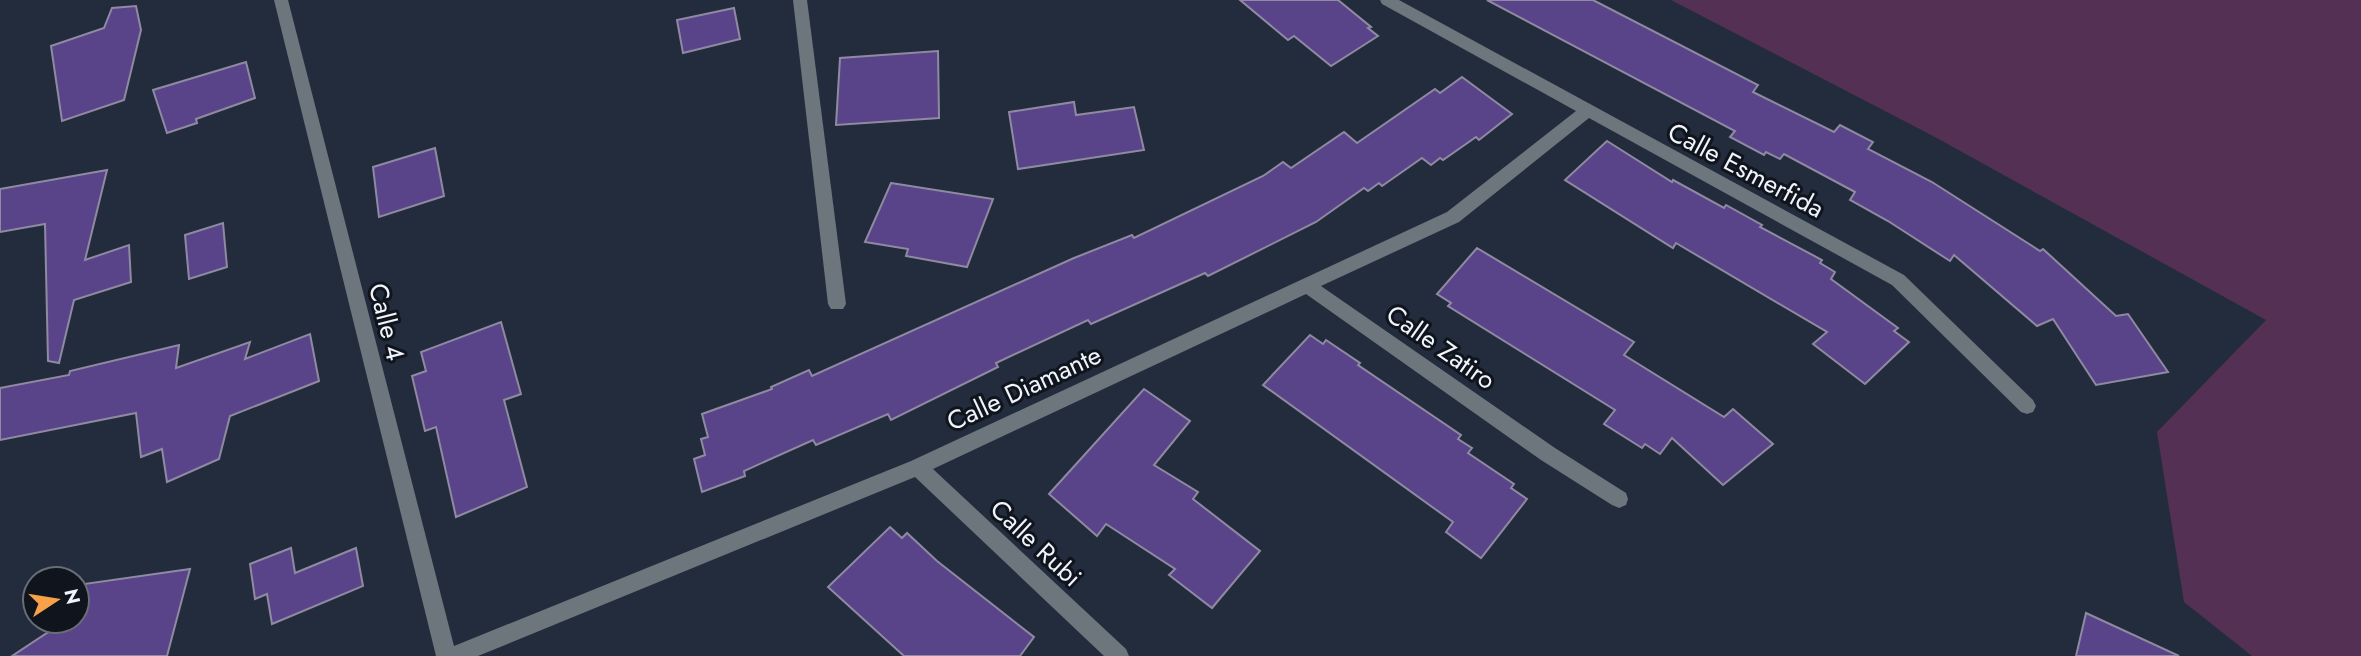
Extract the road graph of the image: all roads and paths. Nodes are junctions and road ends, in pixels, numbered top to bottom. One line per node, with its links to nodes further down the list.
1 (281, 0): 10 (street, Calle 4)
2 (800, 0): 6 (street)
3 (1387, 0): 4 (street, Calle Esmerfida)
4 (1587, 111): 5 (street, Calle Diamante); 7 (street, Calle Esmerfida)
5 (1305, 284): 8 (street, Calle Diamante); 9 (street, Calle Zatiro)
6 (837, 304)
7 (2027, 406)
8 (918, 467): 11 (street, Calle Diamante); 12 (street, Calle Rubi)
9 (1619, 499)
10 (446, 656)
11 (454, 656)
12 (1119, 656)

